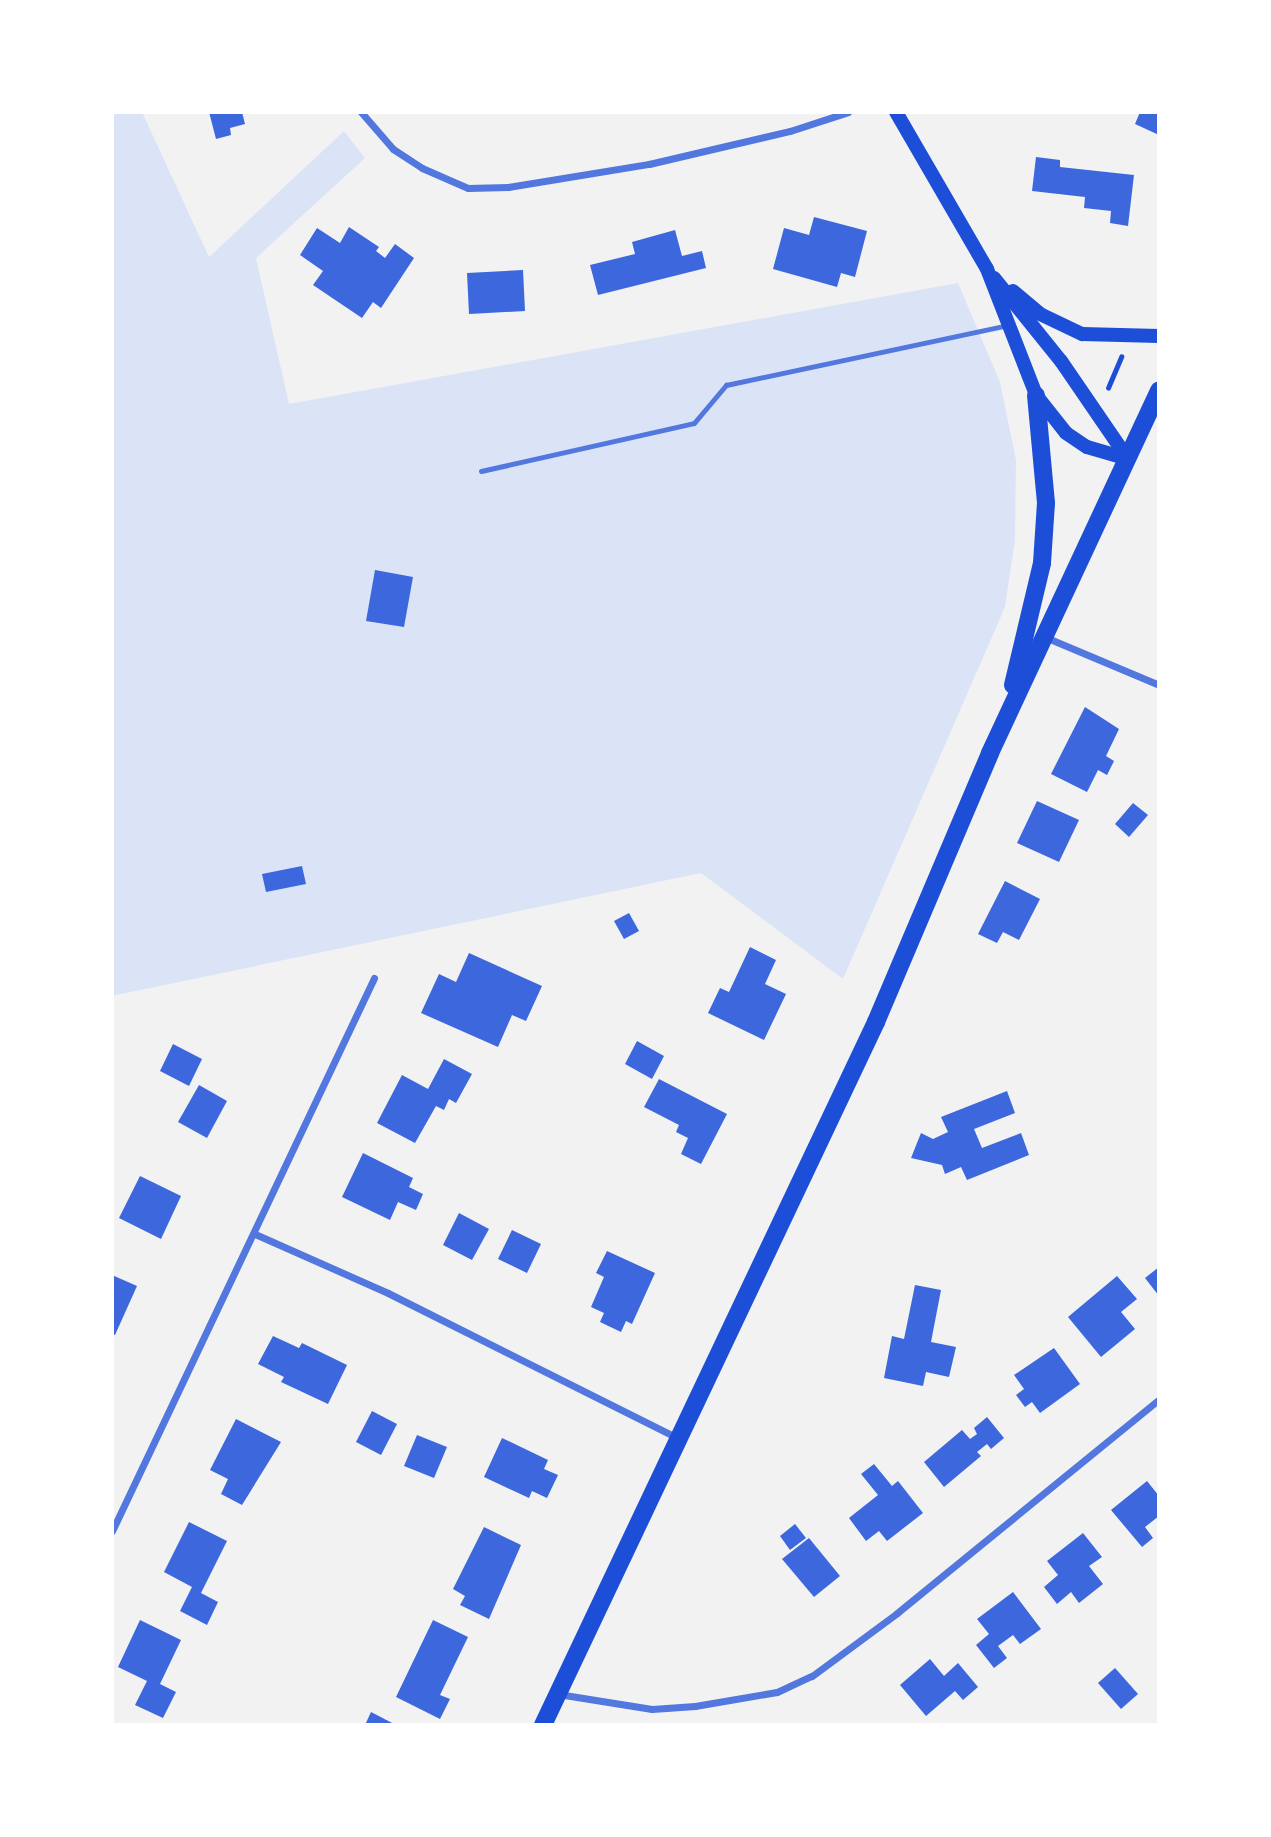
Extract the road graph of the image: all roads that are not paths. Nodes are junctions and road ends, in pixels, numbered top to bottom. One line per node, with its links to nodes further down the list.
1 (361, 112): 2 (street)
2 (848, 112)
3 (896, 112): 4 (main road)
4 (987, 269): 5 (main road); 6 (main road); 9 (main road)
5 (1008, 326): 8 (main road); 10 (lane)
6 (1159, 336)
7 (1159, 391): 9 (main road)
8 (1036, 395): 9 (main road); 13 (main road)
9 (1128, 459): 11 (main road)
10 (481, 471)
11 (1045, 637): 12 (street); 13 (main road)
12 (1159, 685)
13 (1003, 725): 17 (main road)
14 (374, 978): 15 (street)
15 (255, 1234): 17 (street); 18 (street)
16 (1159, 1399): 19 (street)
17 (676, 1437): 19 (main road)
18 (112, 1531)
19 (558, 1694): 20 (main road)
20 (543, 1725)

